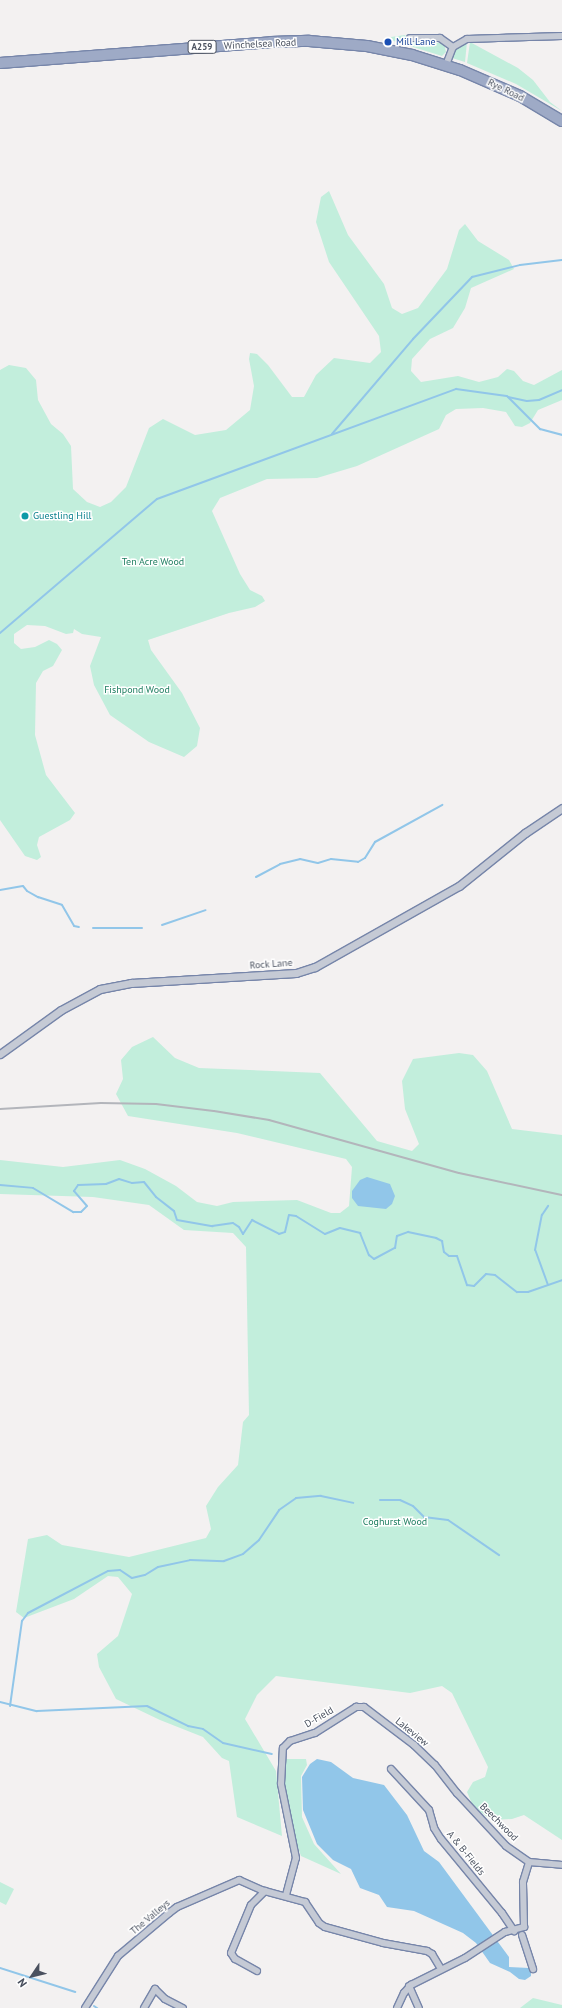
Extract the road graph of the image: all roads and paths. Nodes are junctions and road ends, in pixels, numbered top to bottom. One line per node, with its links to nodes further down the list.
1 (562, 36): 3 (street)
2 (410, 38): 3 (street)
3 (453, 47): 6 (street)
4 (400, 52): 5 (highway, Winchelsea Road / A259); 6 (highway, Rye Road / A259)
5 (0, 63)
6 (446, 65): 7 (highway, Rye Road / A259)
7 (562, 121)
8 (562, 808): 9 (street, Rock Lane)
9 (0, 1054)
10 (345, 1714): 12 (street, Lakeview); 16 (street, D-Field)
11 (391, 1769): 17 (street, A & B-Fields)
12 (457, 1793): 13 (street, Beechwood)
13 (529, 1862): 14 (street); 17 (street)
14 (562, 1864)
15 (265, 1891): 16 (street, The Valleys); 21 (street); 23 (street, The Valleys)
16 (286, 1895): 19 (street, The Valleys)
17 (514, 1931): 19 (street)
18 (522, 1935): 20 (street)
19 (441, 1969): 22 (street)
20 (533, 1969)
21 (257, 1971)
22 (409, 1986): 26 (street); 27 (street)
23 (86, 2008)
24 (144, 2008): 25 (street)
25 (183, 2008)
26 (397, 2008)
27 (419, 2008)

